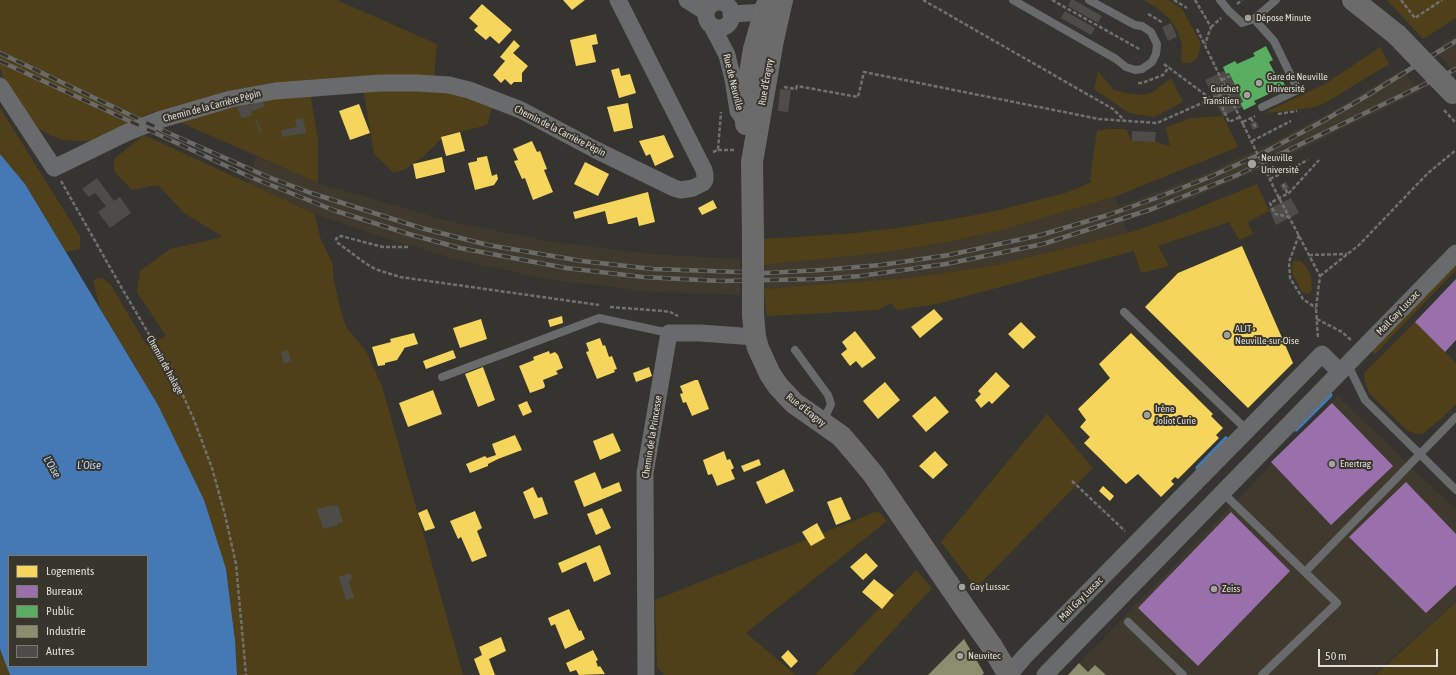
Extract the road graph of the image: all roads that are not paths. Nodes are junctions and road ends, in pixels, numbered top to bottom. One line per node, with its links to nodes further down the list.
1 (618, 0): 16 (street, Chemin de la Carrière Pépin)
2 (687, 0): 12 (street)
3 (782, 0): 15 (street, Rue d'Éragny)
4 (1013, 0): 5 (lane)
5 (1089, 0)
6 (1220, 0): 13 (lane)
7 (1276, 0): 13 (lane)
8 (1353, 0): 14 (street)
9 (1374, 0): 14 (street)
10 (725, 5): 11 (street); 12 (street); 12 (street)
11 (767, 6): 15 (street); 19 (street, Rue d'Éragny)
12 (709, 19): 19 (street, Rue de Neuville)
13 (1254, 19): 18 (lane)
14 (1397, 35): 17 (street, bridge)
15 (770, 65): 20 (street, Rue d'Éragny)
16 (0, 86)
17 (1455, 94)
18 (1262, 107)
19 (746, 122): 20 (street, Rue de Neuville)
20 (746, 156): 24 (street, Rue d'Éragny, bridge)
21 (1456, 253): 26 (street, Mail Gay Lussac)
22 (1124, 312): 30 (lane)
23 (669, 333): 24 (street); 27 (lane); 39 (street, Chemin de la Princesse)
24 (755, 337): 29 (street, Rue d'Éragny)
25 (795, 350): 29 (lane)
26 (1344, 368): 30 (street, Mail Gay Lussac); 31 (street, Mail Gay Lussac); 32 (lane)
27 (442, 377)
28 (1456, 417): 32 (lane)
29 (823, 423): 40 (street, Rue d'Éragny)
30 (1247, 430): 31 (street); 35 (street, Mail Gay Lussac)
31 (1267, 448): 34 (street, Mail Gay Lussac)
32 (1420, 454): 33 (lane); 37 (lane)
33 (1456, 490)
34 (1223, 493): 36 (street, Mail Gay Lussac); 37 (lane)
35 (1155, 524): 36 (street); 40 (street, Mail Gay Lussac)
36 (1174, 541): 41 (street, Mail Gay Lussac)
37 (1305, 572): 43 (lane)
38 (1128, 622): 42 (lane)
39 (646, 675)
40 (1009, 675)
41 (1045, 675)
42 (1183, 675)
43 (1262, 675)

